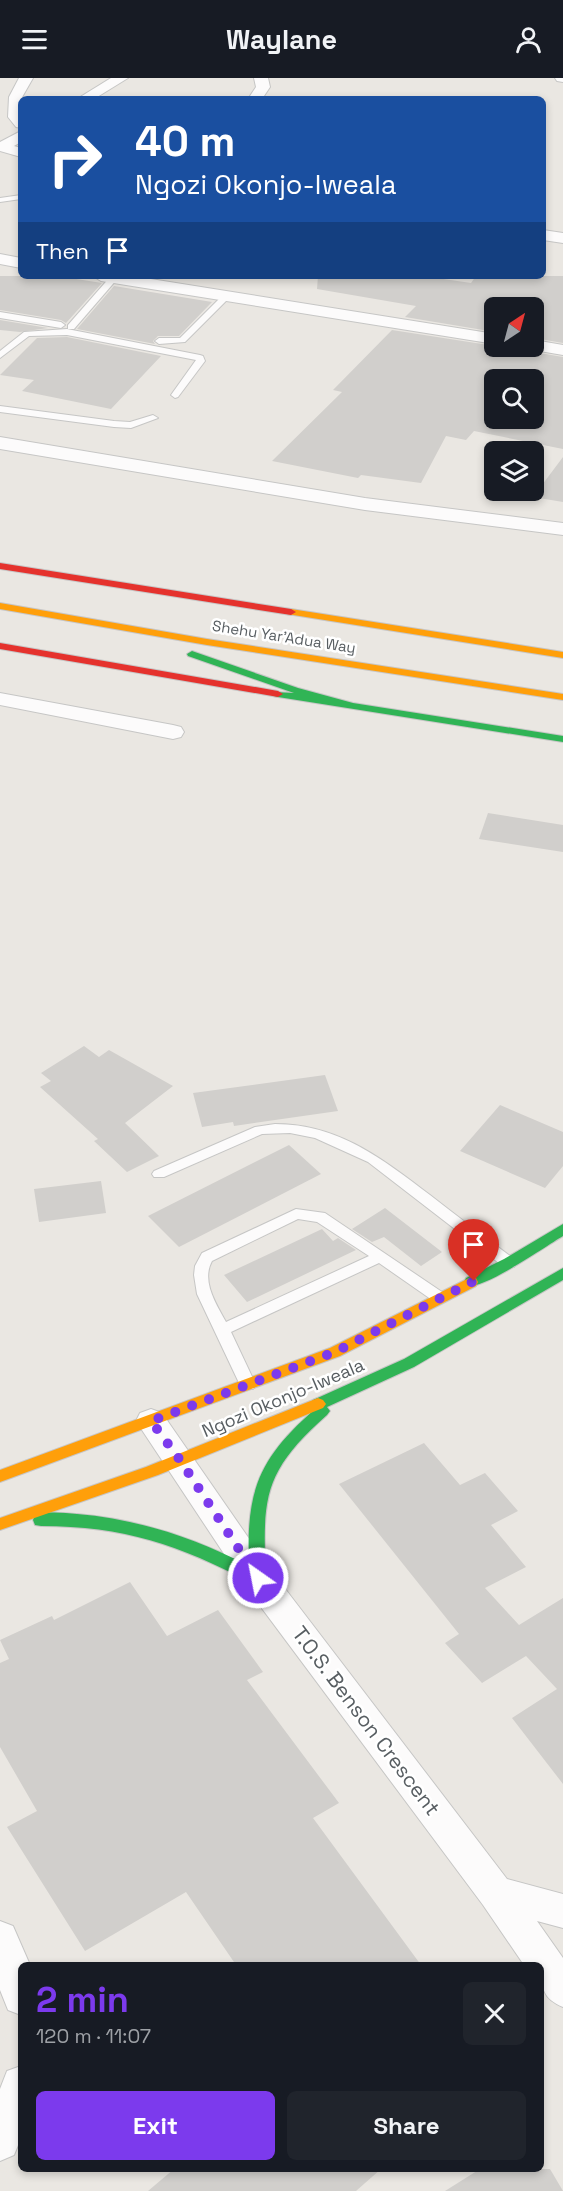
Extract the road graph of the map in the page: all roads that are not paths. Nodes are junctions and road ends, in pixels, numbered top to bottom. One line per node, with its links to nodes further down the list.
1 (26, 78): 6 (street)
2 (121, 78): 4 (street)
3 (261, 78): 5 (street)
4 (89, 96)
5 (257, 96)
6 (18, 120)
7 (18, 137): 8 (street)
8 (18, 152)
9 (18, 197): 10 (lane)
10 (0, 200)
11 (546, 235): 12 (street)
12 (563, 238)
13 (107, 279): 17 (lane)
14 (120, 279): 15 (street)
15 (226, 297): 17 (lane); 18 (street)
16 (0, 315): 17 (lane)
17 (71, 327)
18 (484, 337)
19 (544, 347): 20 (street)
20 (563, 350)
21 (0, 355): 22 (lane)
22 (175, 395)
23 (0, 409): 24 (lane)
24 (153, 418)
25 (0, 443): 26 (street)
26 (563, 529)
27 (0, 566): 31 (main road, Shehu Yar'Adua Way)
28 (0, 606): 29 (main road, Shehu Yar'Adua Way)
29 (40, 613): 32 (main road, Shehu Yar'Adua Way); 34 (main road)
30 (0, 646): 34 (main road)
31 (563, 655)
32 (563, 697)
33 (0, 699): 35 (street)
34 (357, 707): 36 (main road)
35 (173, 732)
36 (563, 739)
37 (159, 1174): 40 (lane)
38 (563, 1229): 40 (main road, Ngozi Okonjo-Iweala)
39 (380, 1257): 42 (lane); 43 (lane); 43 (lane)
40 (508, 1263): 42 (main road, Ngozi Okonjo-Iweala)
41 (563, 1273): 45 (main road, Ngozi Okonjo-Iweala)
42 (440, 1299): 44 (main road, Ngozi Okonjo-Iweala)
43 (223, 1330): 44 (lane)
44 (248, 1385): 46 (main road, Ngozi Okonjo-Iweala)
45 (346, 1392): 47 (main road, Ngozi Okonjo-Iweala); 50 (main road)
46 (151, 1421): 47 (street, T.O.S. Benson Crescent); 48 (main road, Ngozi Okonjo-Iweala)
47 (180, 1460): 49 (main road, Ngozi Okonjo-Iweala); 50 (street, T.O.S. Benson Crescent)
48 (0, 1476)
49 (0, 1524): 50 (main road)
50 (258, 1578): 51 (street, T.O.S. Benson Crescent)
51 (496, 1893): 52 (street); 55 (street, T.O.S. Benson Crescent)
52 (563, 1911)
53 (0, 1938): 54 (street)
54 (18, 1987)
55 (563, 1989)
56 (18, 2093): 57 (street)
57 (0, 2141)

